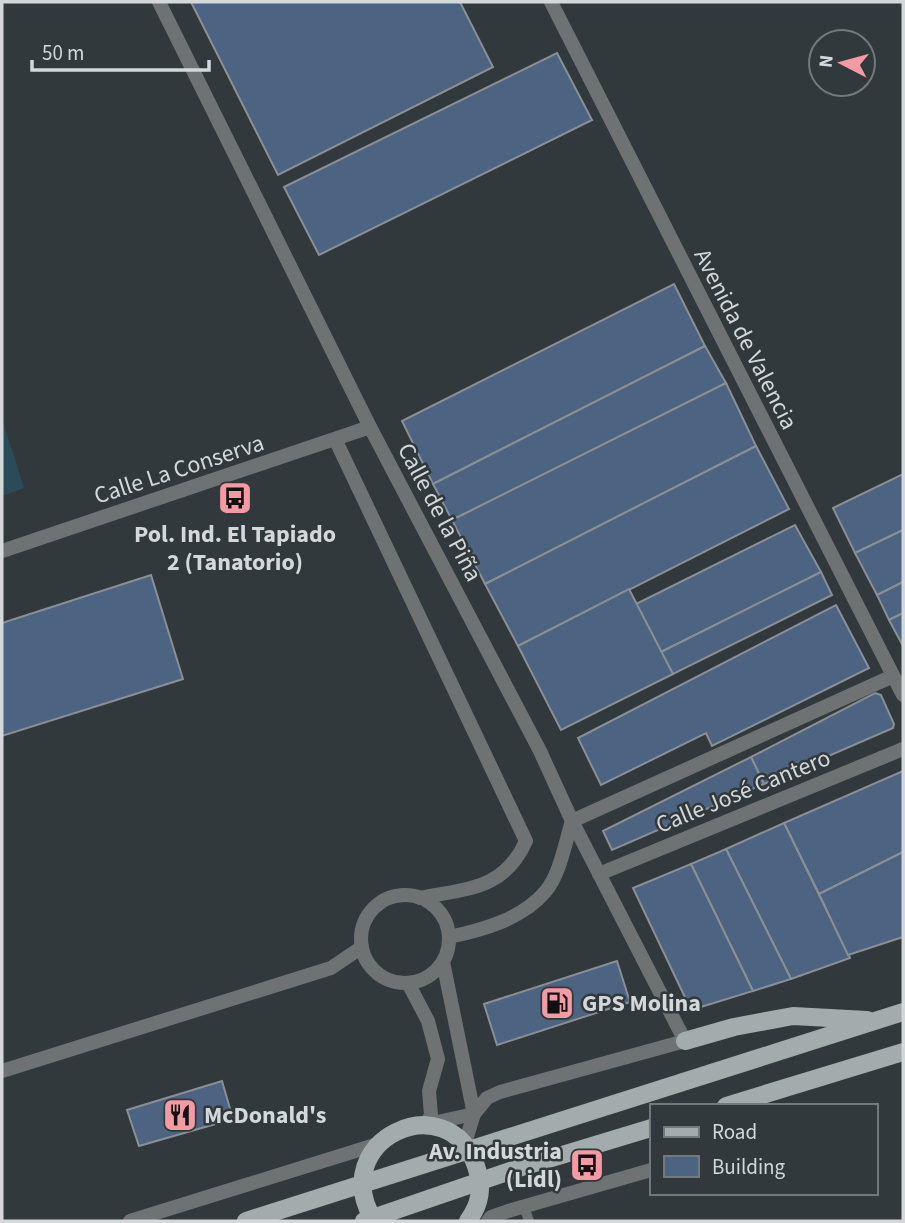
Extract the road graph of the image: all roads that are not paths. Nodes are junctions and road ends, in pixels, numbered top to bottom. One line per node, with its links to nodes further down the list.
1 (159, 2): 3 (street, Calle de la Piña)
2 (551, 2): 6 (street, Avenida de Valencia)
3 (370, 427): 4 (street, Calle La Conserva); 9 (street, Calle de la Piña)
4 (336, 442): 5 (street, Calle La Conserva); 11 (street)
5 (2, 551)
6 (898, 674): 7 (street, Avenida de Valencia); 9 (street)
7 (903, 695)
8 (903, 749): 10 (street, Calle José Cantero)
9 (572, 821): 10 (street, Calle de la Piña); 12 (street)
10 (599, 874): 18 (street, Calle de la Piña)
11 (420, 898): 12 (street); 13 (street)
12 (449, 937): 14 (street)
13 (362, 947): 15 (street); 20 (street)
14 (443, 962): 15 (street); 22 (street)
15 (408, 984): 23 (street)
16 (903, 1012): 17 (main road)
17 (878, 1020): 18 (main road); 26 (main road)
18 (685, 1041): 22 (street)
19 (903, 1052): 21 (main road)
20 (2, 1071)
21 (733, 1104)
22 (474, 1114): 23 (street); 26 (street)
23 (426, 1125): 25 (main road); 26 (main road)
24 (650, 1128): 28 (main road)
25 (378, 1144): 29 (main road); 32 (street)
26 (468, 1148): 28 (main road); 29 (main road)
27 (650, 1170): 30 (street)
28 (481, 1181): 31 (main road); 34 (main road)
29 (362, 1185): 31 (main road); 33 (main road)
30 (524, 1206): 35 (street); 36 (lane)
31 (370, 1220)
32 (130, 1221)
33 (246, 1221)
34 (468, 1221)
35 (488, 1221)
36 (529, 1221)

